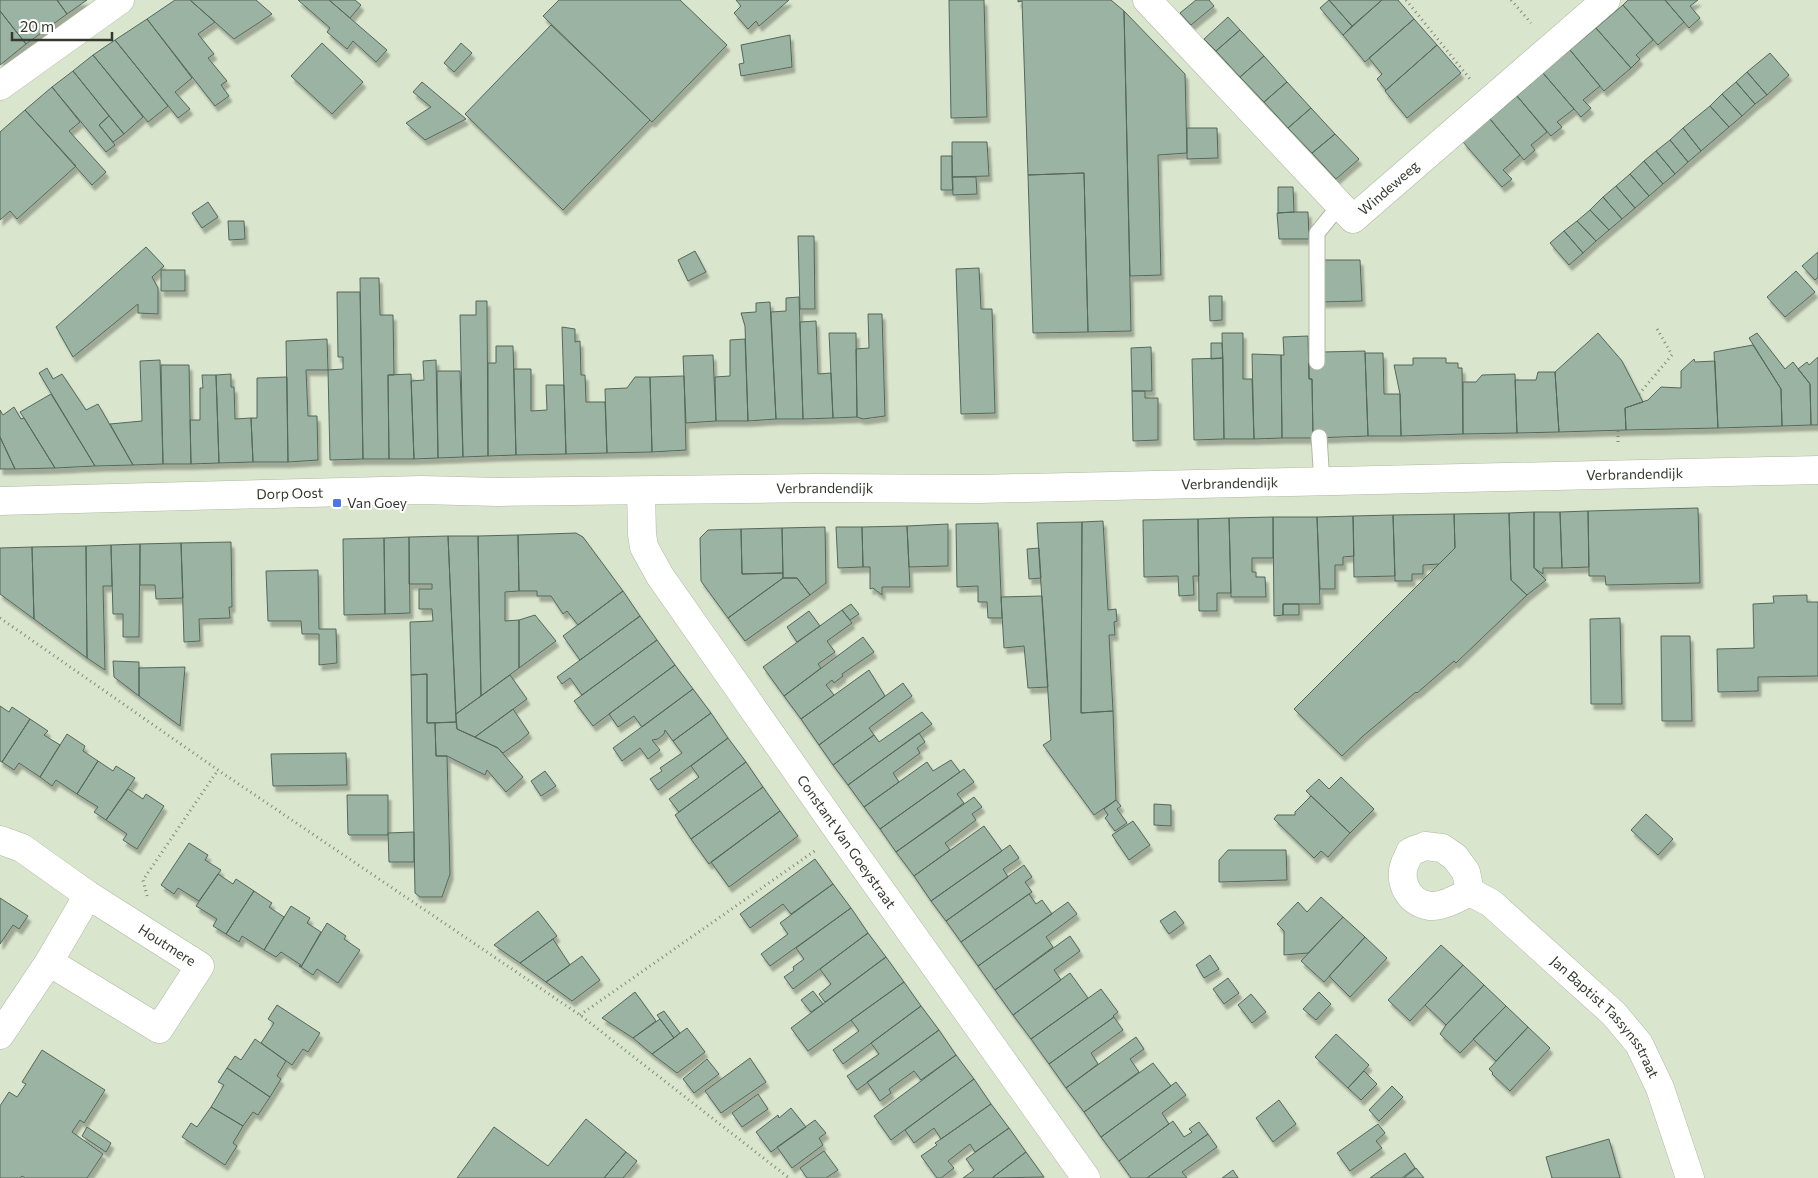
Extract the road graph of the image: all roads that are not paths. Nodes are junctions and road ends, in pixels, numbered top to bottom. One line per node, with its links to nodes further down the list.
1 (120, 0): 4 (street)
2 (1147, 0): 5 (street, Windeweeg)
3 (1606, 0): 5 (street, Windeweeg)
4 (0, 86)
5 (1340, 205): 6 (lane)
6 (1318, 362)
7 (1319, 437): 9 (lane)
8 (1818, 470): 9 (street, Verbrandendijk)
9 (1322, 482): 10 (street, Verbrandendijk)
10 (641, 490): 11 (street, Dorp Oost); 17 (street, Constant Van Goeystraat)
11 (0, 501)
12 (0, 840): 14 (street, Houtmere)
13 (1470, 892): 18 (street, Jan Baptist Tassynsstraat)
14 (88, 895): 15 (street); 15 (street, Houtmere)
15 (49, 962): 16 (street)
16 (0, 1035)
17 (1086, 1178)
18 (1690, 1178)

